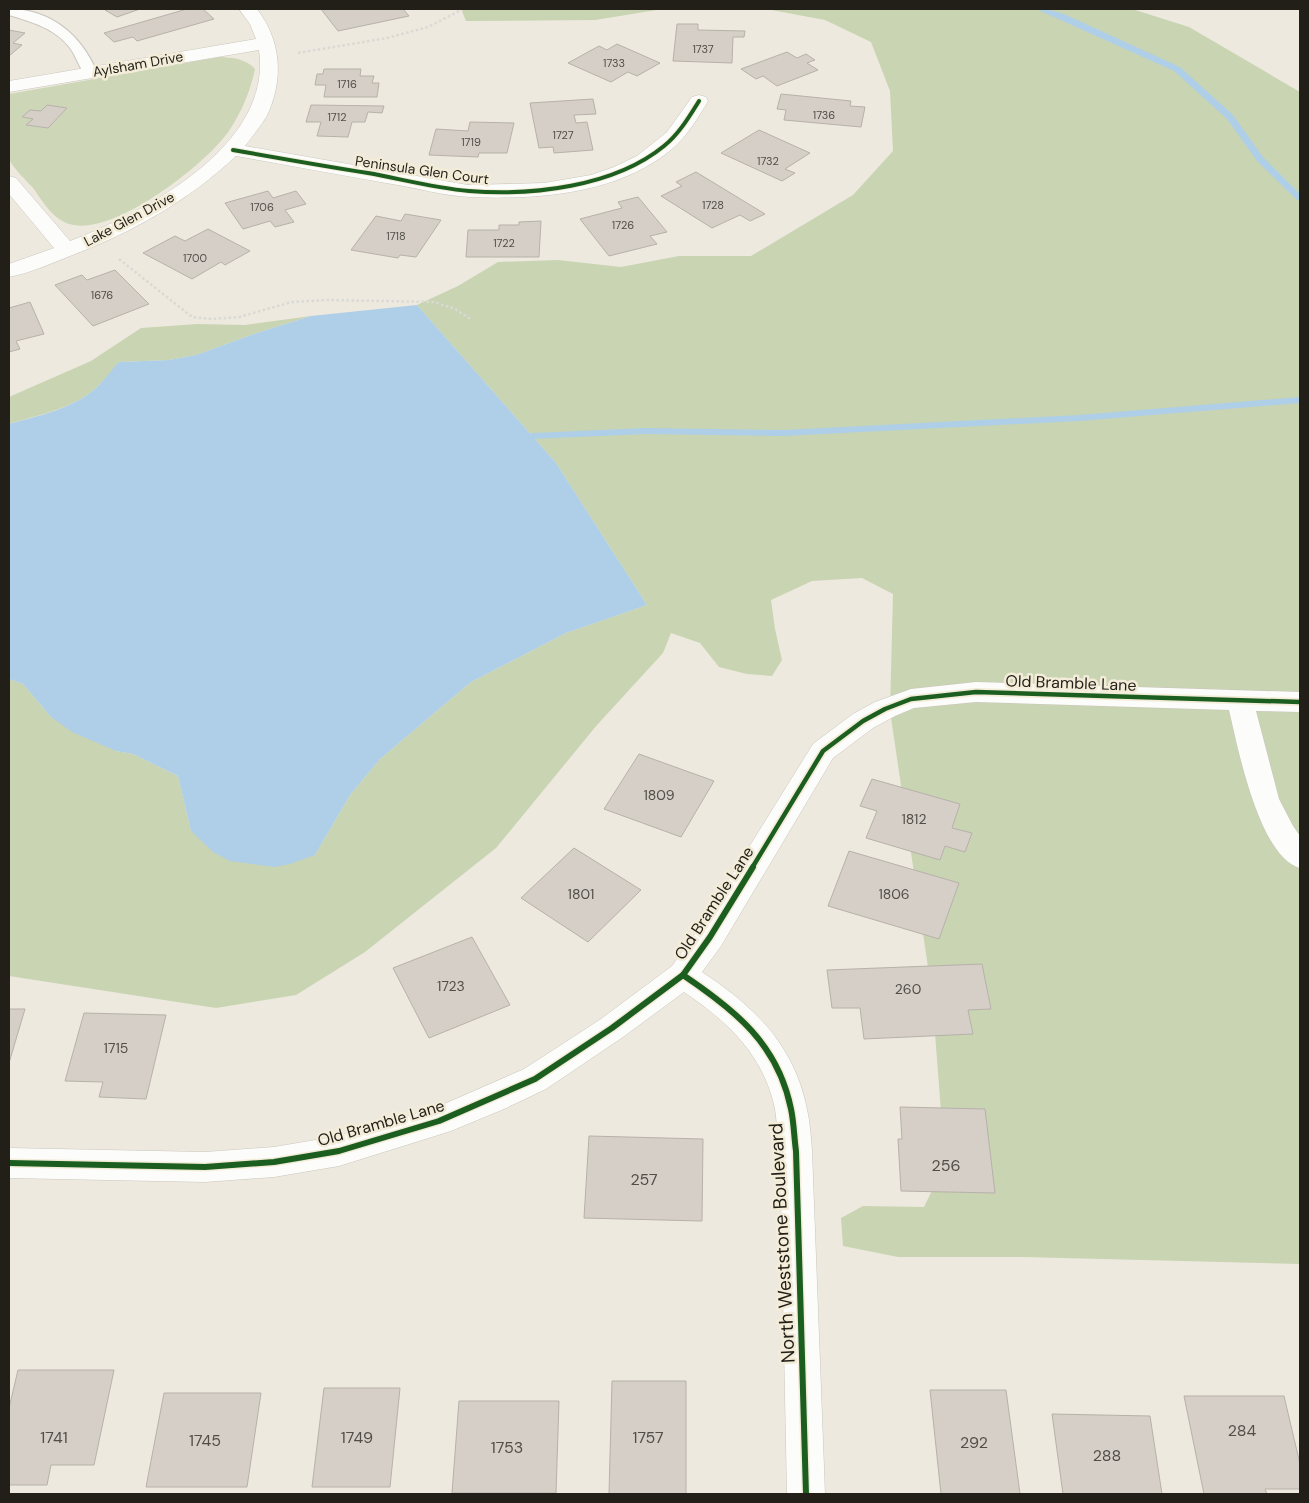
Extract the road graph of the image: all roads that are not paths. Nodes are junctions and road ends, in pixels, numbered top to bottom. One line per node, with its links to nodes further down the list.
1 (248, 9): 3 (street, Lake Glen Drive)
2 (9, 11): 4 (lane)
3 (267, 43): 4 (street, Aylsham Drive); 7 (street, Lake Glen Drive)
4 (90, 72): 5 (street, Aylsham Drive)
5 (9, 86)
6 (699, 102): 7 (street, Peninsula Glen Court)
7 (233, 150): 9 (street, Lake Glen Drive)
8 (9, 182): 9 (street)
9 (67, 250): 10 (street, Lake Glen Drive)
10 (9, 271)
11 (1240, 702): 12 (street, Old Bramble Lane); 13 (street); 14 (street, Old Bramble Lane)
12 (1300, 702)
13 (1300, 857)
14 (683, 975): 15 (street, Old Bramble Lane); 16 (street, North Weststone Boulevard)
15 (9, 1163)
16 (806, 1494)

